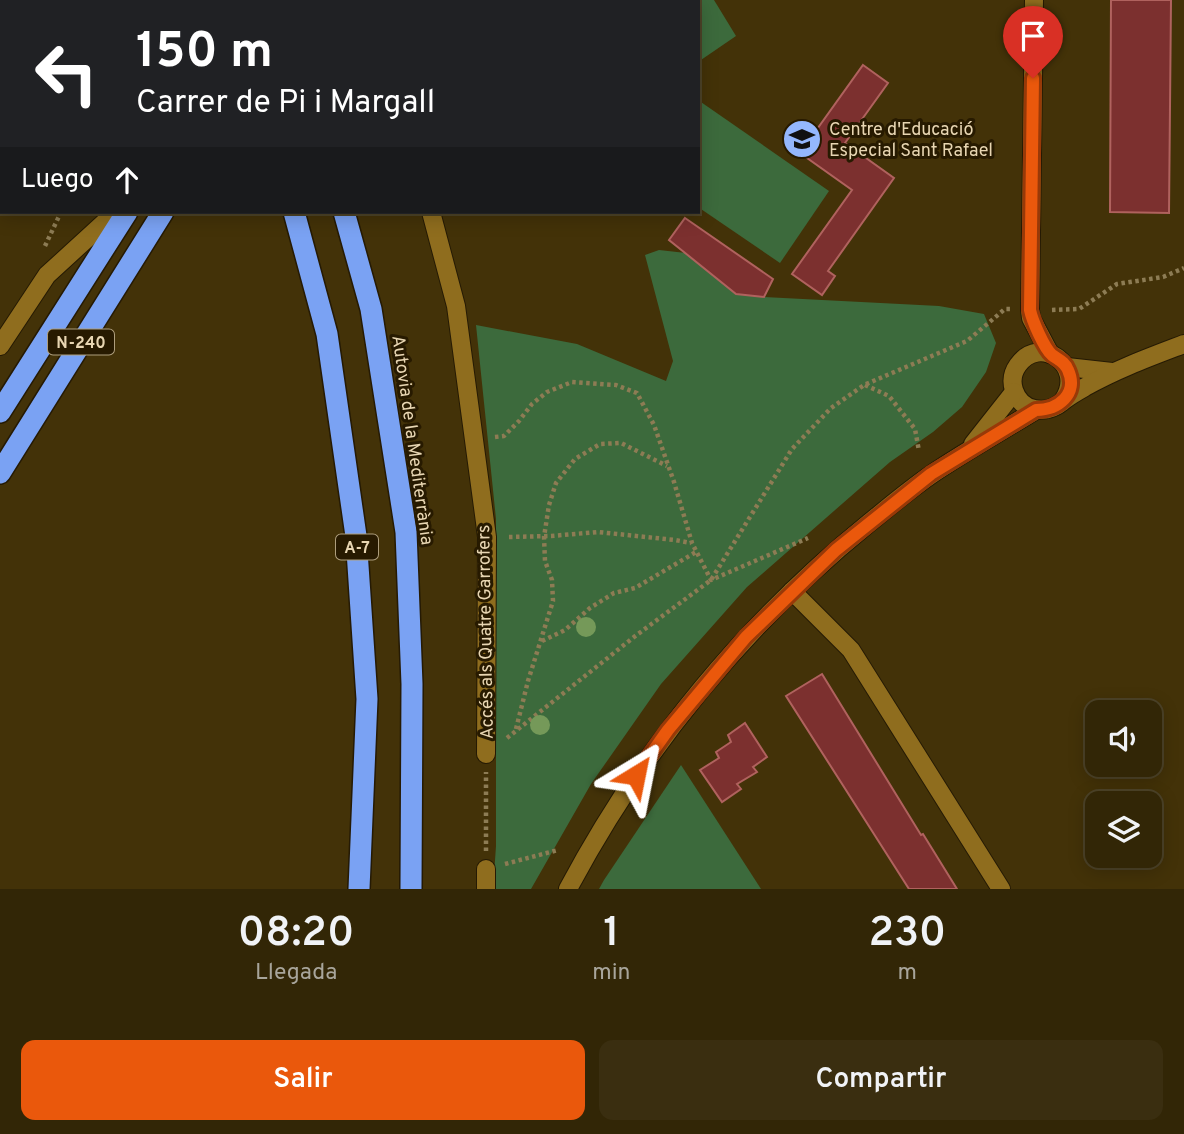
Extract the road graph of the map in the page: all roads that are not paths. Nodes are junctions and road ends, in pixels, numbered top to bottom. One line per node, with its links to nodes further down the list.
1 (1034, 0): 8 (street)
2 (114, 214): 10 (street)
3 (126, 214): 18 (highway, N-240)
4 (162, 214): 20 (highway, N-240)
5 (295, 214): 24 (highway, A-7)
6 (345, 214): 25 (highway, Autovia de la Mediterrània)
7 (432, 214): 22 (street, Accés als Quatre Garrofers)
8 (1031, 318): 11 (street); 12 (street)
9 (1184, 344): 14 (street)
10 (0, 346)
11 (1051, 354): 12 (street); 13 (street)
12 (1022, 359): 15 (street)
13 (1067, 367): 14 (street); 16 (street)
14 (1112, 372): 16 (street)
15 (1014, 392): 17 (street); 19 (street)
16 (1064, 399): 17 (street)
17 (1036, 410): 19 (street)
18 (0, 412)
19 (965, 453): 21 (street)
20 (0, 472)
21 (792, 591): 27 (street); 28 (street)
22 (486, 754)
23 (486, 869): 26 (street)
24 (359, 889)
25 (411, 889)
26 (486, 889)
27 (568, 889)
28 (1001, 889)

